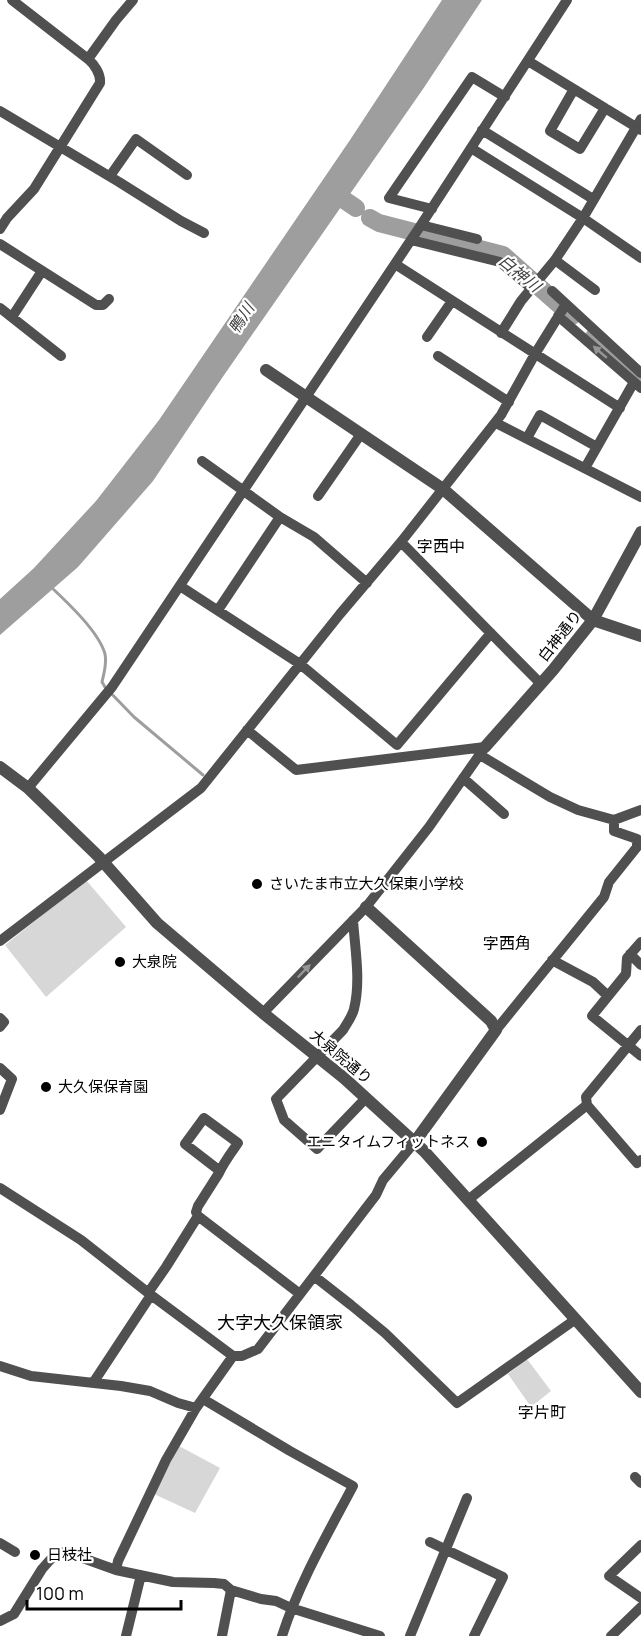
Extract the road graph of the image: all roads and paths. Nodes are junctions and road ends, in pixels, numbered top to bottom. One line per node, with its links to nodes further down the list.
1 (12, 0): 4 (street)
2 (133, 0): 4 (street)
3 (567, 0): 5 (street)
4 (88, 59): 12 (street)
5 (528, 60): 6 (street); 7 (street)
6 (574, 89): 8 (street); 8 (street)
7 (505, 97): 11 (street); 17 (street)
8 (605, 108): 10 (street)
9 (0, 111): 12 (street)
10 (639, 125): 16 (street)
11 (482, 130): 13 (street); 16 (street)
12 (60, 147): 15 (street); 18 (street)
13 (471, 148): 17 (street); 19 (street)
14 (187, 175): 15 (street)
15 (110, 176): 22 (street)
16 (593, 199): 19 (street)
17 (432, 209): 21 (street)
18 (4, 216): 20 (street)
19 (583, 218): 25 (street); 26 (street)
20 (0, 229)
21 (416, 232): 23 (street); 27 (street); 29 (street)
22 (204, 233)
23 (477, 239)
24 (0, 244): 28 (street)
25 (641, 258)
26 (555, 260): 29 (street); 30 (street)
27 (395, 264): 33 (street); 44 (street)
28 (42, 271): 32 (street); 36 (street)
29 (534, 285): 37 (street)
30 (595, 290)
31 (552, 291): 35 (street)
32 (109, 299)
33 (452, 301): 37 (street); 38 (street)
34 (0, 308): 36 (street)
35 (563, 309): 39 (street); 43 (street)
36 (12, 317): 40 (street)
37 (501, 333): 39 (street)
38 (427, 337)
39 (535, 354): 45 (street); 46 (street)
40 (61, 356)
41 (438, 356): 45 (street)
42 (266, 370): 44 (street)
43 (639, 381): 46 (street)
44 (307, 398): 48 (street); 54 (street)
45 (509, 402): 47 (street)
46 (620, 408): 50 (street)
47 (496, 423): 49 (street); 53 (street)
48 (361, 434): 53 (street); 55 (street)
49 (527, 438): 50 (street); 52 (street)
50 (597, 447): 52 (street)
51 (202, 461): 54 (street)
52 (585, 468): 56 (street)
53 (443, 489): 59 (street); 63 (street)
54 (244, 491): 57 (street); 61 (street)
55 (318, 496)
56 (641, 497)
57 (280, 517): 60 (street); 62 (street)
58 (641, 532): 63 (street, 白神通り)
59 (401, 543): 60 (street); 64 (street)
60 (367, 583): 66 (street)
61 (180, 586): 62 (street); 72 (street)
62 (218, 610): 66 (street)
63 (593, 620): 65 (street); 67 (street, 白神通り)
64 (491, 633): 66 (street); 67 (street)
65 (641, 636)
66 (300, 664): 68 (street)
67 (541, 684): 69 (street, 白神通り)
68 (247, 730): 69 (street); 77 (street)
69 (483, 751): 71 (street); 75 (street)
70 (0, 767): 72 (street, 大泉院通り)
71 (463, 778): 74 (street); 78 (street)
72 (28, 788): 77 (street, 大泉院通り)
73 (641, 810): 75 (street)
74 (504, 814)
75 (614, 820): 76 (street)
76 (639, 844): 83 (street)
77 (104, 862): 80 (street); 86 (street, 大泉院通り)
78 (366, 907): 79 (street); 89 (street)
79 (353, 920): 86 (street, one-way to 79); 92 (street)
80 (0, 941)
81 (641, 942): 82 (street)
82 (630, 954): 84 (street); 85 (street)
83 (552, 960): 85 (street); 89 (street)
84 (641, 965)
85 (609, 996): 91 (street)
86 (263, 1013): 92 (street, 大泉院通り)
87 (0, 1018): 88 (street)
88 (0, 1027)
89 (496, 1030): 98 (street)
90 (641, 1030): 91 (street)
91 (629, 1046): 93 (street); 96 (street)
92 (318, 1056): 95 (street, 大泉院通り); 95 (street)
93 (641, 1056)
94 (0, 1068): 97 (street)
95 (366, 1098): 98 (street, 大泉院通り)
96 (587, 1105): 99 (street); 102 (street)
97 (0, 1110)
98 (414, 1143): 102 (street, 大泉院通り); 104 (street)
99 (641, 1160)
100 (220, 1171): 100 (street); 103 (street)
101 (0, 1188): 105 (street)
102 (468, 1200): 107 (street, 大泉院通り)
103 (198, 1216): 105 (street); 106 (street)
104 (314, 1276): 106 (street); 107 (street)
105 (149, 1294): 108 (street); 110 (street)
106 (300, 1294): 108 (street)
107 (576, 1318): 111 (street, 大泉院通り)
108 (233, 1356): 112 (street)
109 (0, 1366): 110 (street)
110 (93, 1383): 112 (street)
111 (641, 1392)
112 (200, 1403): 119 (street); 124 (street)
113 (467, 1498): 117 (street)
114 (430, 1542): 117 (street)
115 (0, 1543): 118 (street)
116 (641, 1545): 122 (street)
117 (446, 1550): 130 (street); 131 (street)
118 (15, 1552)
119 (116, 1570): 120 (street); 125 (street)
120 (141, 1575): 121 (street); 126 (street)
121 (231, 1590): 124 (street); 127 (street)
122 (641, 1598)
123 (641, 1607): 132 (street)
124 (291, 1608): 128 (street); 129 (street)
125 (0, 1621)
126 (126, 1636)
127 (222, 1636)
128 (282, 1636)
129 (380, 1636)
130 (410, 1636)
131 (474, 1636)
132 (611, 1636)

